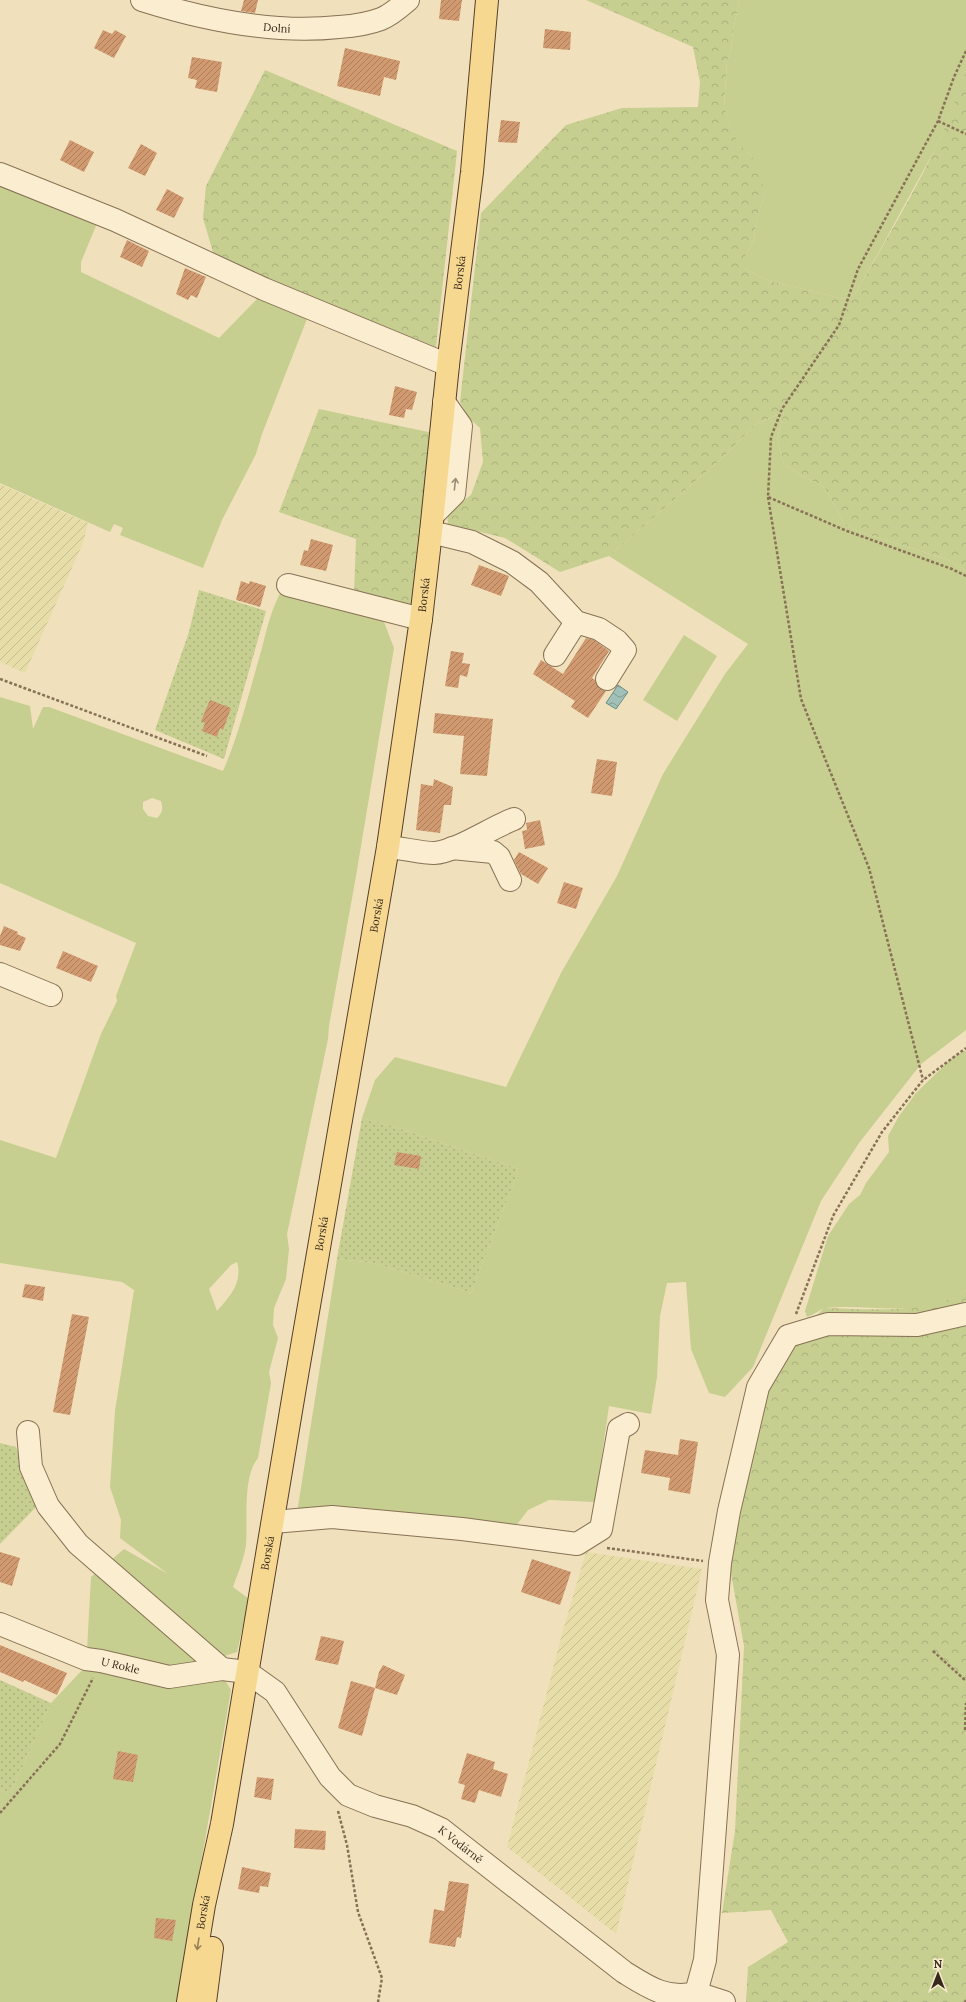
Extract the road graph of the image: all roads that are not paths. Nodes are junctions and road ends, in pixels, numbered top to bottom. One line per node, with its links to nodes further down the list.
1 (142, 0): 2 (street, Dolní)
2 (408, 0)
3 (487, 0): 5 (main road, Borská)
4 (0, 174): 5 (street)
5 (448, 365): 6 (main road, Borská)
6 (432, 523): 8 (main road, Borská); 9 (street)
7 (288, 585): 8 (street)
8 (421, 619): 13 (main road, Borská)
9 (576, 622): 10 (street); 11 (street)
10 (556, 655)
11 (607, 679)
12 (514, 819): 14 (street)
13 (388, 847): 14 (street); 21 (main road, Borská)
14 (452, 848): 15 (street)
15 (510, 880)
16 (0, 974): 17 (street)
17 (51, 995)
18 (966, 1314): 26 (street)
19 (628, 1424): 21 (street)
20 (28, 1432): 23 (street)
21 (273, 1522): 24 (main road, Borská)
22 (0, 1624): 23 (street, U Rokle)
23 (222, 1669): 24 (street, U Rokle)
24 (247, 1672): 25 (main road, Borská); 26 (street, K Vodárně)
25 (222, 1824): 27 (main road, Borská, one-way to 27); 28 (main road, Borská)
26 (696, 1993): 29 (street)
27 (188, 2002)
28 (204, 2002)
29 (724, 2002)

